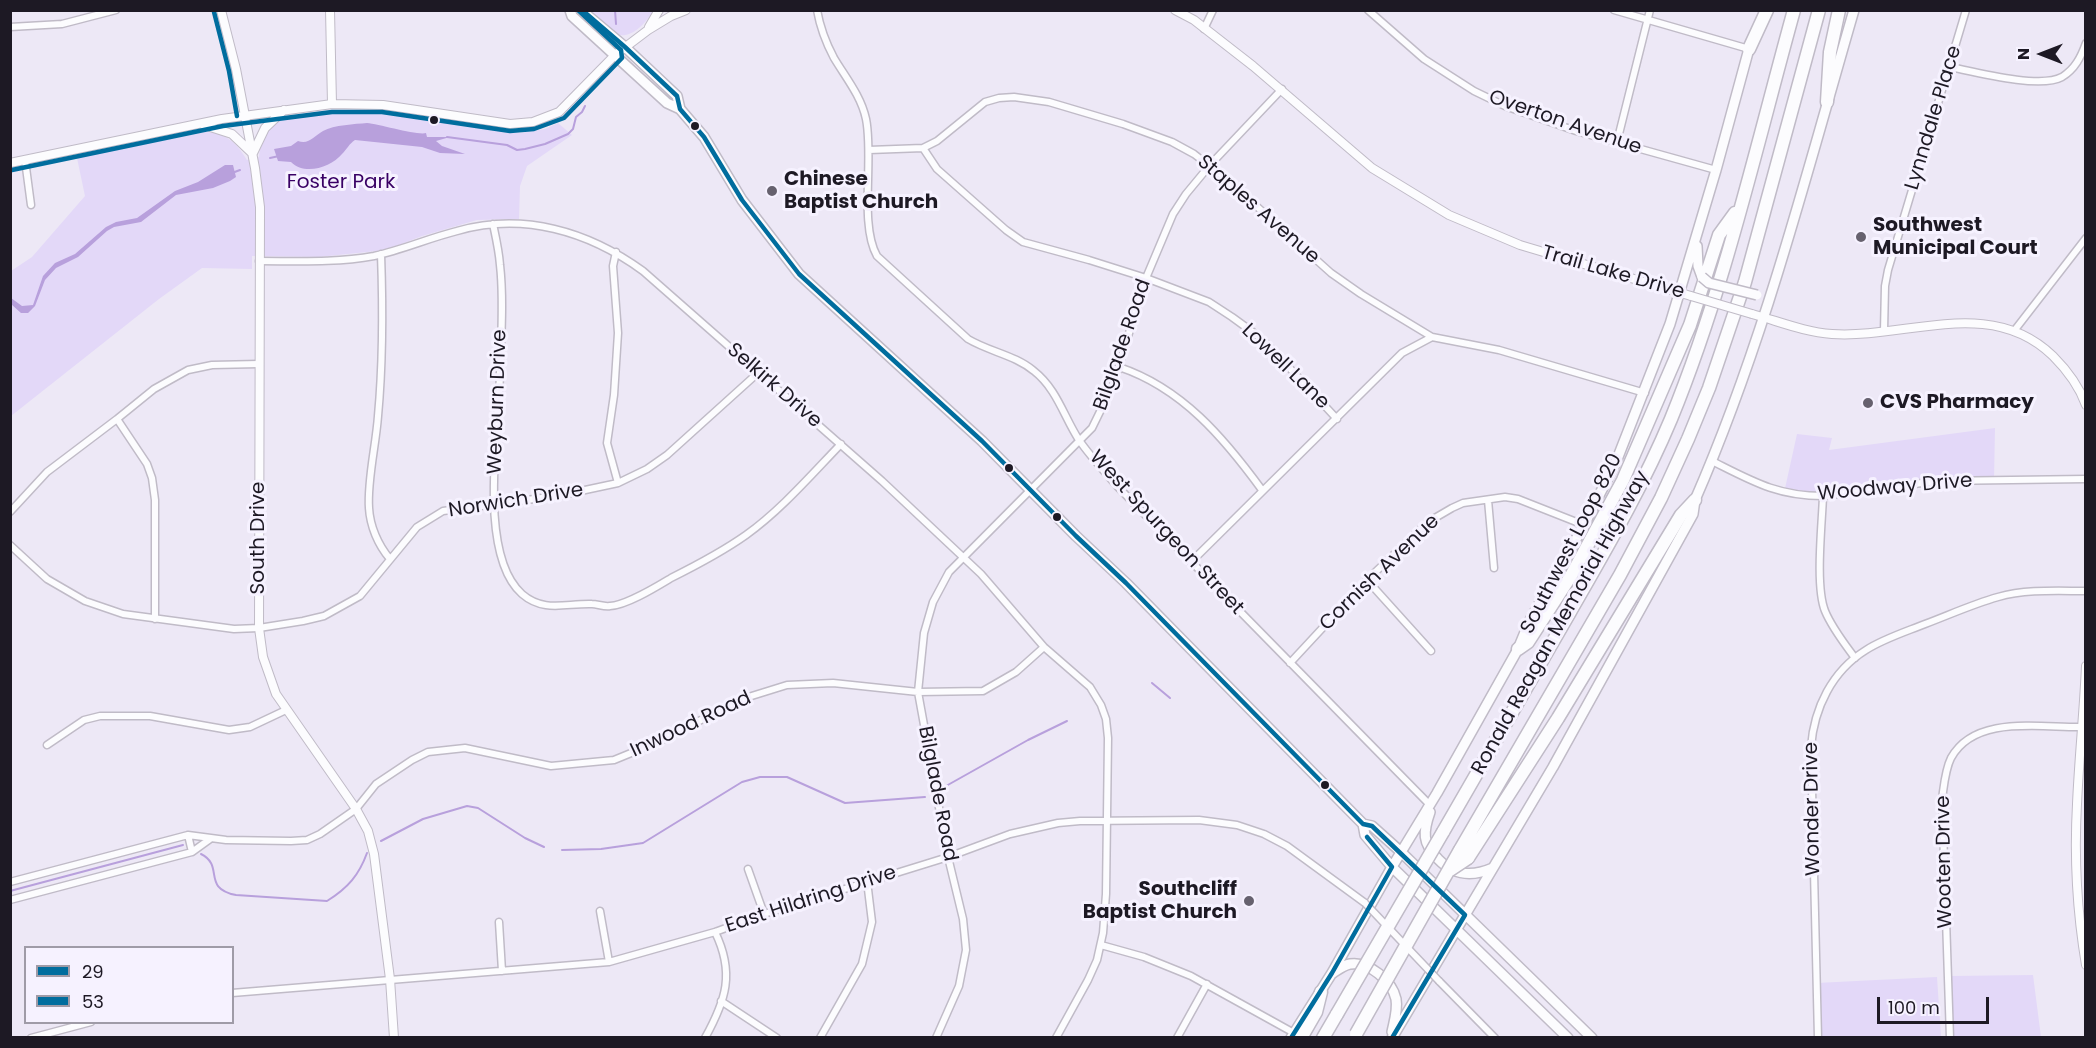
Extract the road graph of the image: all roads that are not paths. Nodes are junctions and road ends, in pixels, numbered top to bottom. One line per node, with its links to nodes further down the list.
1 (116, 10): 23 (street)
2 (221, 10): 36 (street, South Drive)
3 (330, 10): 33 (street)
4 (570, 10): 29 (main road)
5 (581, 10): 27 (main road)
6 (659, 10): 25 (street)
7 (686, 10): 21 (street)
8 (817, 10): 40 (street, West Spurgeon Street)
9 (1175, 10): 24 (street, Trail Lake Drive)
10 (1214, 10): 24 (street)
11 (1368, 10): 38 (street, Overton Avenue)
12 (1614, 10): 22 (street)
13 (1650, 10): 22 (street)
14 (1760, 10): 28 (main road, Southwest Loop 820)
15 (1767, 10): 28 (highway)
16 (1794, 10): 46 (highway, Ronald Reagan Memorial Highway)
17 (1819, 10): 110 (highway, Ronald Reagan Memorial Highway)
18 (1839, 10): 32 (highway)
19 (1854, 10): 32 (main road)
20 (1966, 10): 30 (street, Lynndale Place)
21 (671, 13): 25 (street)
22 (1647, 21): 28 (street); 38 (street)
23 (10, 27)
24 (1204, 29): 31 (street, Trail Lake Drive)
25 (648, 30): 27 (street)
26 (2085, 43): 30 (street)
27 (625, 47): 29 (street); 34 (main road)
28 (1749, 50): 45 (main road, Southwest Loop 820)
29 (615, 55): 33 (street); 34 (main road)
30 (1950, 67): 58 (street, Lynndale Place)
31 (1282, 89): 44 (street, Bilglade Road); 56 (street, Trail Lake Drive)
32 (1827, 102): 55 (main road)
33 (332, 104): 35 (street)
34 (680, 109): 74 (main road)
35 (284, 110): 36 (street); 41 (street)
36 (244, 116): 37 (street); 41 (street, South Drive)
37 (200, 124): 41 (street); 42 (street)
38 (1617, 142): 45 (street, Overton Avenue)
39 (923, 148): 40 (street); 44 (street, Staples Avenue); 54 (street, Lowell Lane)
40 (869, 150): 69 (street, West Spurgeon Street)
41 (253, 155): 53 (street, South Drive)
42 (25, 160): 43 (street); 47 (street)
43 (10, 163)
44 (1210, 165): 54 (street, Bilglade Road); 60 (street, Staples Avenue)
45 (1716, 170): 49 (main road, Southwest Loop 820)
46 (1741, 204): 92 (highway); 145 (highway, Ronald Reagan Memorial Highway, bridge)
47 (31, 205)
48 (493, 224): 51 (street, Selkirk Drive); 52 (street, Selkirk Drive); 79 (street, Weyburn Drive)
49 (1696, 238): 55 (main road, bridge); 56 (main road, Southwest Loop 820)
50 (2085, 238): 59 (street)
51 (616, 252): 63 (street, Selkirk Drive); 73 (street)
52 (381, 254): 53 (street, Selkirk Drive); 84 (street)
53 (259, 261): 61 (street, South Drive)
54 (1146, 278): 62 (street, Bilglade Road); 68 (street, Lowell Lane)
55 (1775, 285): 57 (main road)
56 (1681, 292): 57 (street, Trail Lake Drive, bridge); 64 (main road, Southwest Loop 820)
57 (1764, 317): 58 (street, Trail Lake Drive); 71 (main road)
58 (1884, 331): 59 (street, Trail Lake Drive)
59 (2014, 331): 65 (street, Trail Lake Drive)
60 (1431, 337): 64 (street, Staples Avenue); 68 (street)
61 (259, 364): 67 (street); 90 (street, South Drive)
62 (1119, 367): 69 (street, Bilglade Road); 75 (street)
63 (759, 372): 70 (street, Selkirk Drive); 73 (street, Norwich Drive)
64 (1645, 393): 81 (main road, Southwest Loop 820)
65 (2084, 396): 66 (street, Trail Lake Drive)
66 (2085, 405)
67 (117, 419): 80 (street); 89 (street)
68 (1337, 419): 75 (street)
69 (1080, 441): 74 (street, Bilglade Road); 85 (street, West Spurgeon Street)
70 (840, 444): 79 (street, Weyburn Drive); 83 (street, Selkirk Drive)
71 (1712, 461): 76 (street, Woodway Drive); 78 (main road)
72 (2085, 479): 76 (street, Woodway Drive)
73 (618, 483): 79 (street, Norwich Drive)
74 (1030, 490): 83 (street, Bilglade Road); 105 (main road)
75 (1262, 490): 85 (street)
76 (1823, 496): 94 (street)
77 (1488, 500): 81 (street, Cornish Avenue); 86 (street); 87 (street, Cornish Avenue)
78 (1695, 500): 110 (highway); 113 (main road)
79 (495, 504): 84 (street, Norwich Drive)
80 (10, 512)
81 (1584, 525): 92 (main road, Southwest Loop 820)
82 (10, 545): 89 (street, Norwich Drive)
83 (963, 557): 91 (street, Selkirk Drive); 97 (street, Bilglade Road)
84 (390, 558): 90 (street, Norwich Drive)
85 (1191, 562): 95 (street, West Spurgeon Street)
86 (1494, 568)
87 (1368, 580): 93 (street); 95 (street, Cornish Avenue)
88 (2085, 591): 94 (street, Wonder Drive)
89 (155, 619): 90 (street, Norwich Drive)
90 (259, 628): 98 (street, South Drive)
91 (1044, 647): 97 (street, Inwood Road); 104 (street, Selkirk Drive)
92 (1518, 649): 101 (main road, Southwest Loop 820)
93 (1431, 651)
94 (1855, 658): 150 (street, Wonder Drive)
95 (1290, 663): 102 (street, West Spurgeon Street)
96 (2085, 666): 99 (street)
97 (918, 692): 103 (street, Inwood Road); 111 (street, Bilglade Road)
98 (286, 710): 100 (street); 103 (street, South Drive)
99 (2083, 728): 126 (street); 151 (street, Wooten Drive)
100 (47, 745)
101 (1437, 793): 102 (main road, Southwest Loop 820); 113 (main road)
102 (1430, 805): 109 (main road, Southwest Loop 820)
103 (356, 809): 107 (street, Inwood Road); 129 (street, South Drive)
104 (1106, 820): 111 (street, East Hildring Drive); 124 (street, Selkirk Drive); 147 (street, East Hildring Drive, bridge)
105 (1363, 824): 109 (main road); 112 (main road)
106 (188, 835): 107 (street, Inwood Road); 108 (street); 116 (street, Inwood Road)
107 (210, 839): 108 (street)
108 (192, 852): 117 (street)
109 (1401, 852): 112 (main road, Southwest Loop 820); 120 (main road)
110 (1464, 854): 136 (highway, bridge)
111 (948, 857): 115 (street, East Hildring Drive); 142 (street, Bilglade Road)
112 (1392, 867): 122 (main road); 128 (main road, Southwest Loop 820)
113 (1493, 868): 120 (main road)
114 (748, 869): 119 (street)
115 (867, 881): 119 (street, East Hildring Drive); 141 (street)
116 (10, 882)
117 (10, 900)
118 (600, 911): 125 (street)
119 (764, 914): 123 (street, East Hildring Drive)
120 (1465, 915): 122 (main road); 149 (main road)
121 (499, 922): 127 (street)
122 (1456, 929): 146 (main road); 148 (main road)
123 (715, 932): 125 (street, East Hildring Drive); 133 (street)
124 (1101, 945): 130 (street); 143 (street, Selkirk Drive)
125 (609, 962): 127 (street, East Hildring Drive)
126 (2085, 965)
127 (502, 971): 129 (street, East Hildring Drive)
128 (1332, 973): 131 (main road, Southwest Loop 820); 146 (main road)
129 (390, 979): 132 (street, East Hildring Drive); 138 (street, South Drive)
130 (1207, 984): 135 (street); 144 (street)
131 (1321, 992): 135 (highway)
132 (234, 993)
133 (721, 1001): 139 (street); 140 (street)
134 (87, 1024): 137 (street)
135 (1295, 1036)
136 (1355, 1036)
137 (31, 1038)
138 (394, 1038)
139 (705, 1038)
140 (777, 1038)
141 (820, 1038)
142 (936, 1038)
143 (1056, 1038)
144 (1177, 1038)
145 (1323, 1038)
146 (1391, 1038)
147 (1495, 1038)
148 (1568, 1038)
149 (1592, 1038)
150 (1818, 1038)
151 (1950, 1038)

